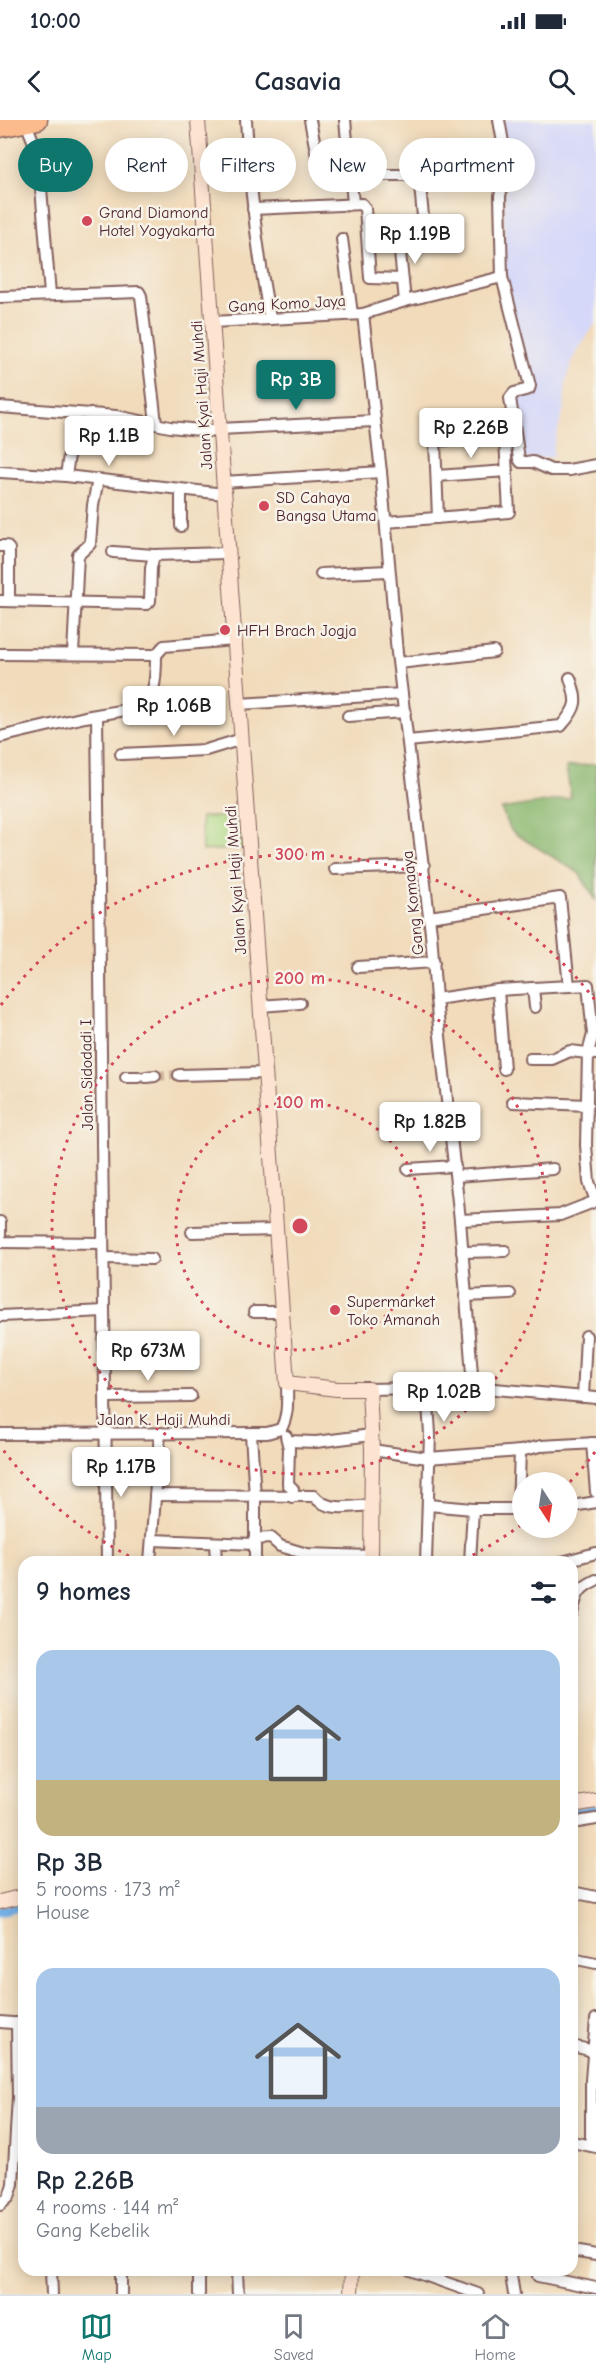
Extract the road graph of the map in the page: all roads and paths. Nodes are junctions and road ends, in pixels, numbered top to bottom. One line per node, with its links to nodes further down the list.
1 (198, 120): 26 (street, Jalan Kyai Haji Muhdi)
2 (246, 120): 15 (street)
3 (310, 120): 8 (street)
4 (345, 120): 9 (street)
5 (498, 120): 10 (street)
6 (32, 121): 7 (highway); 21 (street)
7 (0, 128)
8 (313, 138)
9 (347, 138)
10 (502, 138)
11 (353, 192): 14 (street)
12 (421, 192): 16 (street)
13 (501, 192): 19 (street)
14 (353, 203): 15 (street); 20 (street)
15 (253, 209): 25 (street)
16 (424, 227)
17 (398, 233): 20 (street)
18 (342, 239): 24 (street, Gang Komaaya)
19 (502, 278): 23 (street, Gang Komo Jaya); 32 (street)
20 (402, 279): 23 (street)
21 (50, 294): 22 (street); 30 (street)
22 (0, 297)
23 (405, 301): 24 (street, Gang Komo Jaya)
24 (357, 314): 25 (street, Gang Komo Jaya); 29 (street, Gang Komaaya)
25 (270, 318): 26 (street, Gang Komo Jaya)
26 (212, 322): 31 (street, Jalan Kyai Haji Muhdi)
27 (0, 407): 28 (street)
28 (75, 413): 30 (street); 36 (street)
29 (374, 421): 31 (street); 35 (street, Gang Komaaya)
30 (156, 423): 31 (street)
31 (220, 431): 39 (street, Jalan Kyai Haji Muhdi)
32 (596, 465)
33 (507, 471): 37 (street); 37 (street); 41 (street)
34 (0, 472): 36 (street)
35 (381, 472): 39 (street); 42 (street, Gang Komaaya)
36 (66, 476): 38 (street)
37 (437, 476): 41 (street)
38 (98, 479): 40 (street); 51 (street)
39 (224, 488): 40 (street); 46 (street, Jalan Kyai Haji Muhdi)
40 (181, 490): 43 (street)
41 (438, 518): 42 (street)
42 (386, 522): 48 (street, Gang Komaaya)
43 (181, 526)
44 (0, 546): 50 (street)
45 (113, 552): 47 (street)
46 (228, 554): 47 (street); 52 (street, Jalan Kyai Haji Muhdi)
47 (154, 555): 51 (street)
48 (389, 571): 49 (street); 57 (street, Gang Komaaya)
49 (321, 574)
50 (5, 601): 51 (street)
51 (74, 604): 55 (street)
52 (234, 640): 56 (street); 60 (street, Jalan Kyai Haji Muhdi)
53 (494, 652): 57 (street)
54 (0, 654): 55 (street)
55 (73, 654): 56 (street)
56 (156, 655): 62 (street)
57 (399, 663): 59 (street, Gang Komaaya)
58 (570, 678): 66 (street)
59 (402, 694): 60 (street); 61 (street, Gang Komaaya)
60 (239, 704): 65 (street, Jalan Kyai Haji Muhdi)
61 (405, 712): 63 (street); 66 (street, Gang Komaaya)
62 (97, 716): 64 (street); 99 (street, Jalan Sidodadi I)
63 (348, 716)
64 (0, 737)
65 (242, 739): 67 (street); 79 (street, Jalan Kyai Haji Muhdi)
66 (408, 741): 68 (street, Gang Komaaya)
67 (121, 754)
68 (424, 866): 69 (street); 70 (street, Gang Komaaya)
69 (335, 869)
70 (429, 917): 71 (street, Gang Komaaya); 74 (street)
71 (434, 962): 72 (street); 77 (street, Gang Komaaya)
72 (358, 967)
73 (592, 983): 74 (street); 81 (street)
74 (569, 986): 75 (street)
75 (533, 988): 76 (street); 80 (street)
76 (498, 990): 77 (street); 83 (street)
77 (436, 999): 93 (street, Gang Komaaya)
78 (300, 1003): 79 (street)
79 (260, 1006): 84 (street, Jalan Kyai Haji Muhdi)
80 (536, 1007)
81 (592, 1054): 82 (street); 89 (street)
82 (530, 1059)
83 (504, 1069)
84 (265, 1073): 85 (street); 97 (street, Jalan Kyai Haji Muhdi)
85 (179, 1075)
86 (126, 1077): 87 (street)
87 (147, 1077)
88 (513, 1102): 89 (street)
89 (588, 1105): 90 (street)
90 (592, 1131): 94 (street)
91 (553, 1168): 93 (street)
92 (408, 1169): 93 (street)
93 (455, 1171): 95 (street, Gang Komaaya)
94 (596, 1201): 95 (street)
95 (460, 1220): 101 (street, Gang Komaaya)
96 (0, 1222): 99 (street)
97 (276, 1230): 98 (street); 108 (street, Jalan Kyai Haji Muhdi)
98 (192, 1232)
99 (103, 1243): 102 (street, Jalan Sidodadi I)
100 (505, 1251): 101 (street)
101 (462, 1252): 105 (street, Gang Komaaya)
102 (104, 1258): 103 (street); 106 (street, Jalan Sidodadi I)
103 (152, 1259)
104 (510, 1294): 105 (street)
105 (465, 1296): 112 (street, Gang Komaaya)
106 (104, 1311): 109 (street); 116 (street, Jalan Sidodadi I)
107 (254, 1312): 108 (street)
108 (282, 1312): 111 (street, Jalan Kyai Haji Muhdi)
109 (0, 1316)
110 (586, 1336): 117 (street)
111 (287, 1383): 114 (street); 119 (street)
112 (473, 1387): 113 (street); 117 (street)
113 (427, 1388): 114 (street); 129 (street)
114 (369, 1389): 124 (street)
115 (191, 1396): 116 (street)
116 (106, 1397): 122 (street, Jalan Sidodadi I)
117 (584, 1397): 118 (street)
118 (596, 1398)
119 (280, 1429): 123 (street, Jalan K. Haji Muhdi); 125 (street)
120 (160, 1433): 122 (street, Jalan K. Haji Muhdi); 123 (street, Jalan K. Haji Muhdi); 132 (street)
121 (0, 1434): 122 (street, Jalan K. Haji Muhdi)
122 (105, 1434): 145 (street, Jalan Sidodadi I)
123 (250, 1434): 133 (street)
124 (371, 1435): 125 (street); 127 (street)
125 (288, 1441): 134 (street)
126 (594, 1443): 128 (street); 131 (street)
127 (372, 1450): 129 (street); 136 (street)
128 (520, 1451): 129 (street); 130 (street)
129 (428, 1458): 137 (street)
130 (520, 1472)
131 (596, 1492)
132 (155, 1495): 133 (street); 141 (street)
133 (255, 1497): 134 (street); 142 (street)
134 (292, 1497): 136 (street)
135 (596, 1502): 138 (street)
136 (371, 1505): 150 (street)
137 (428, 1505): 139 (street); 151 (street)
138 (578, 1505)
139 (473, 1509): 140 (street); 152 (street)
140 (512, 1509)
141 (152, 1540): 143 (street); 146 (street)
142 (254, 1541): 143 (street); 148 (street); 149 (street)
143 (215, 1543): 147 (street)
144 (596, 1553): 153 (street)
145 (107, 1556)
146 (151, 1556)
147 (216, 1556)
148 (255, 1556)
149 (333, 1556)
150 (371, 1556)
151 (426, 1556)
152 (470, 1556)
153 (578, 1558)
154 (596, 1580): 155 (street)
155 (578, 1593)
156 (596, 1801): 157 (street)
157 (578, 1804)
158 (596, 1819): 159 (street)
159 (578, 1822)
160 (578, 1893): 161 (street)
161 (596, 1897)
162 (18, 1898): 163 (street)
163 (0, 1902)
164 (578, 1959): 165 (street)
165 (596, 1963)
166 (596, 2019): 170 (street)
167 (0, 2022): 168 (street)
168 (18, 2024)
169 (578, 2047): 170 (street)
170 (594, 2051): 171 (street)
171 (594, 2090): 174 (street)
172 (18, 2097): 175 (street)
173 (578, 2143): 174 (street)
174 (594, 2147)
175 (4, 2196): 176 (street)
176 (0, 2205)
177 (578, 2251): 178 (street)
178 (596, 2255)
179 (51, 2276): 188 (street)
180 (121, 2276): 189 (street)
181 (199, 2276): 190 (street)
182 (237, 2276): 191 (street)
183 (352, 2276): 192 (street)
184 (427, 2276): 193 (street)
185 (511, 2276): 194 (street)
186 (538, 2276): 187 (street)
187 (596, 2289)
188 (52, 2294)
189 (121, 2294)
190 (199, 2294)
191 (238, 2294)
192 (351, 2294)
193 (478, 2294)
194 (514, 2294)

